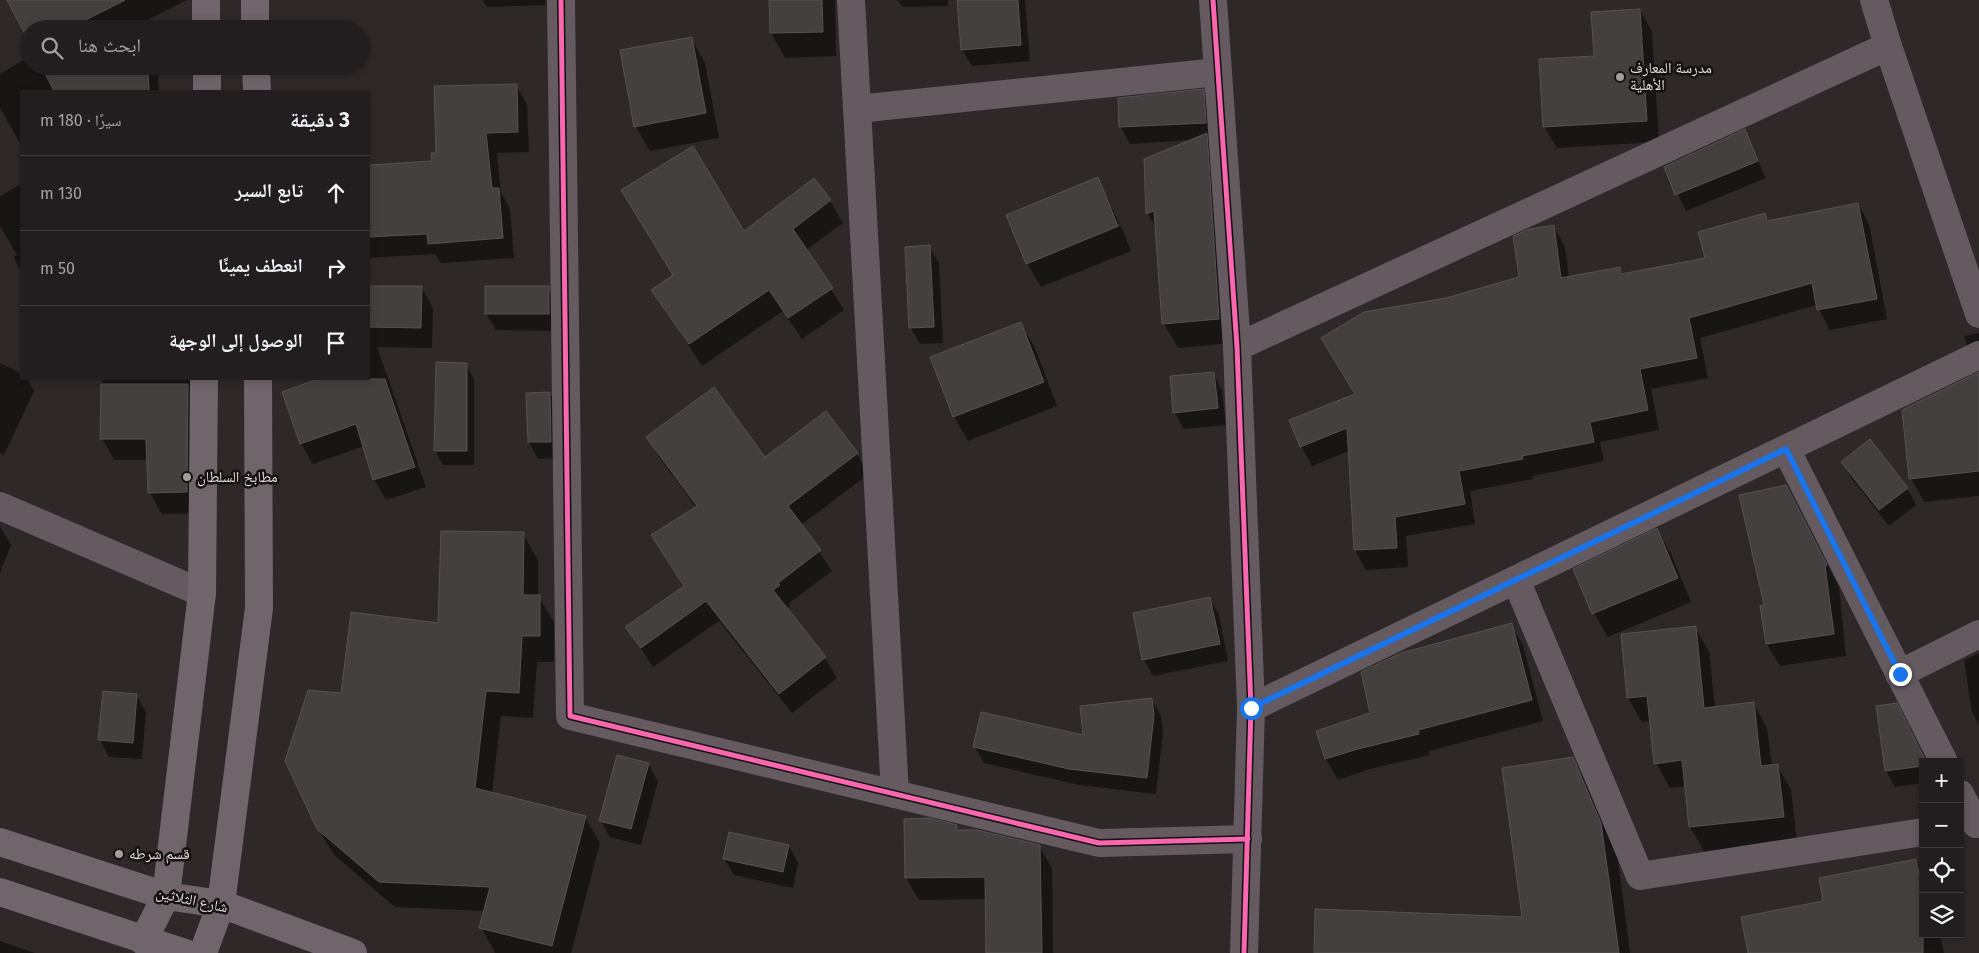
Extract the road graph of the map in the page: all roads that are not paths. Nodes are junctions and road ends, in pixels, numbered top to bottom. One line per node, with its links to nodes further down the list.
1 (206, 0): 7 (street)
2 (255, 0): 8 (street)
3 (561, 0): 29 (street)
4 (852, 0): 15 (street)
5 (1213, 0): 10 (street)
6 (1874, 0): 9 (street)
7 (206, 20)
8 (256, 20)
9 (1888, 46): 16 (street); 17 (street)
10 (1218, 72): 15 (street); 17 (street)
11 (207, 75): 13 (street)
12 (256, 75): 14 (street)
13 (207, 90)
14 (257, 90)
15 (857, 109): 29 (street)
16 (1979, 314)
17 (1237, 347): 27 (street)
18 (1979, 356): 21 (street)
19 (204, 380): 24 (street)
20 (258, 380): 37 (street)
21 (1786, 449): 23 (street); 26 (street)
22 (0, 506): 24 (street)
23 (1516, 580): 27 (street); 32 (street)
24 (202, 593): 36 (street)
25 (1979, 634): 26 (street)
26 (1900, 674): 28 (street)
27 (1251, 708): 33 (street)
28 (1942, 758)
29 (895, 794): 33 (street)
30 (1964, 803): 31 (street)
31 (1972, 824)
32 (1919, 833)
33 (1248, 840): 42 (street)
34 (0, 842): 36 (street, شارع الثلاثين)
35 (0, 892): 38 (street)
36 (166, 896): 37 (street, شارع الثلاثين); 38 (street)
37 (221, 904): 40 (street); 41 (street, شارع الثلاثين)
38 (144, 941): 39 (street)
39 (185, 953)
40 (203, 953)
41 (353, 953)
42 (1244, 953)

